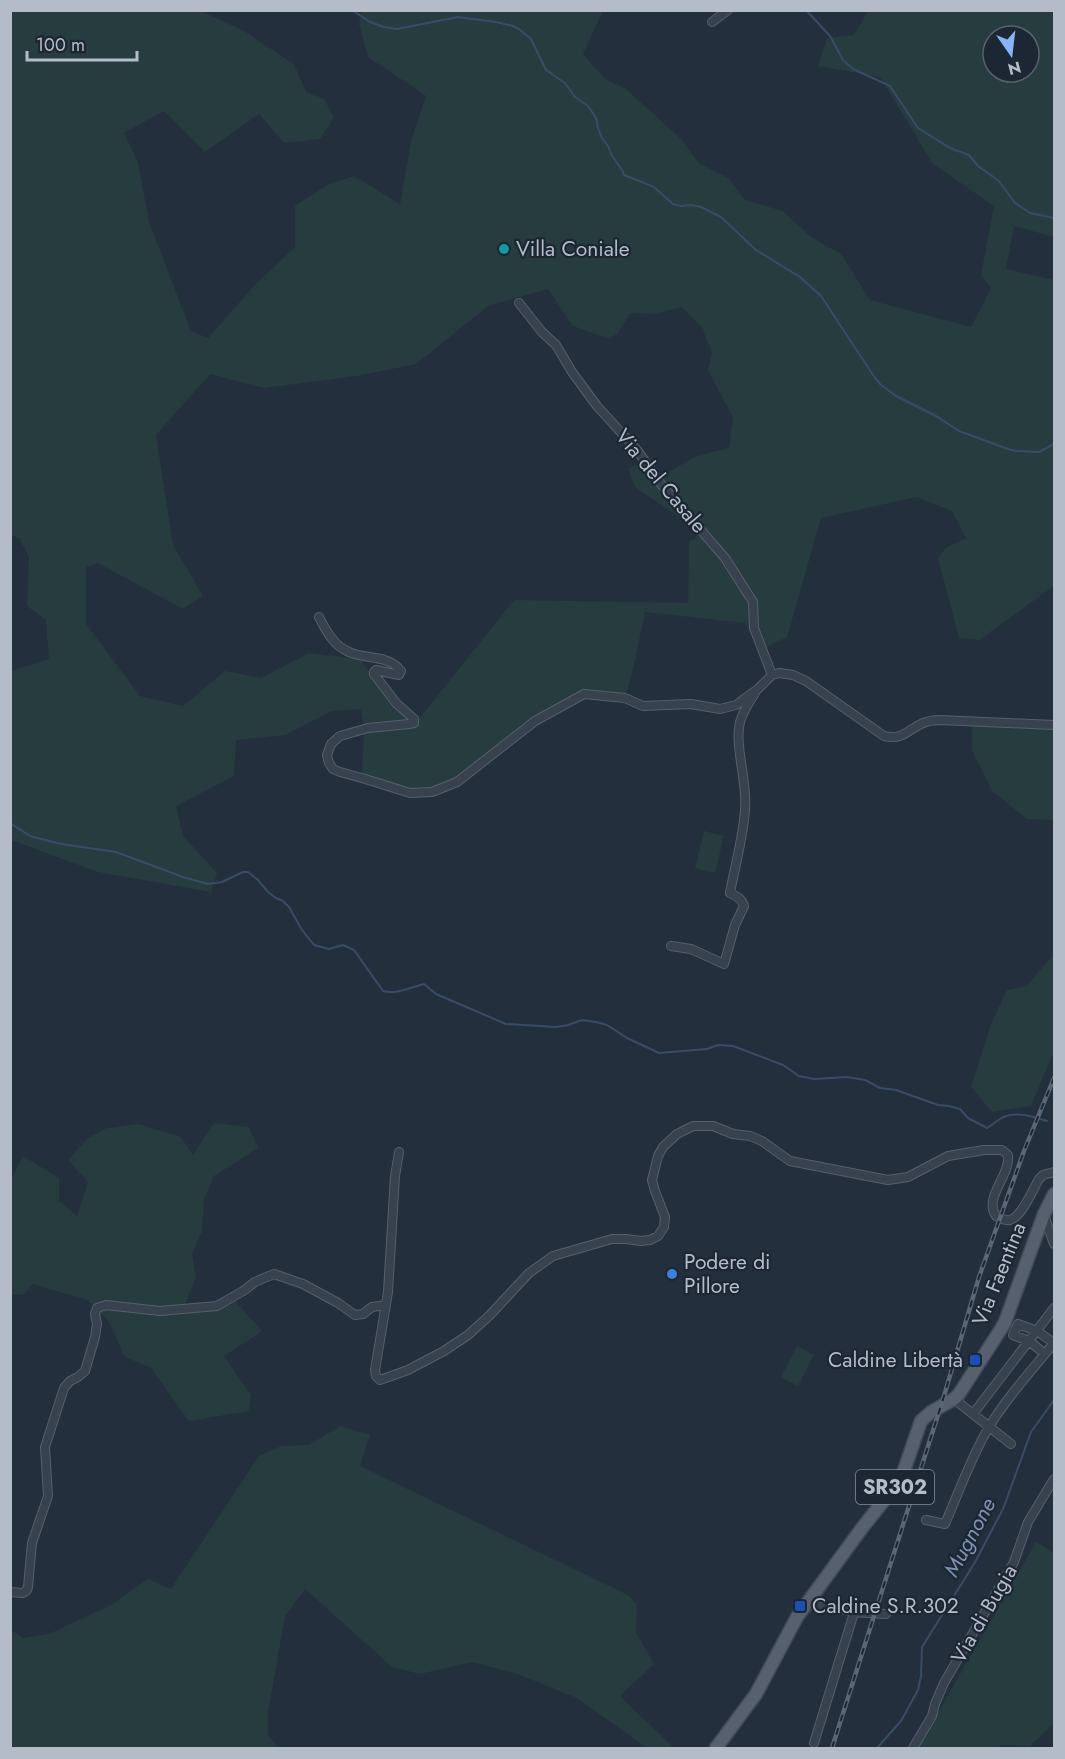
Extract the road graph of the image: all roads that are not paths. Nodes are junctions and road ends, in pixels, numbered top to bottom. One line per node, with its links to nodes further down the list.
1 (728, 10): 2 (street)
2 (712, 22)
3 (519, 303): 5 (street, Via del Casale)
4 (319, 617): 6 (street)
5 (772, 675): 6 (street); 7 (street)
6 (758, 689): 8 (street)
7 (1054, 725)
8 (672, 946)
9 (399, 1152): 14 (street)
10 (1054, 1172): 14 (street)
11 (1054, 1194): 12 (main road, Via Faentina / SR302)
12 (1044, 1214): 13 (street); 20 (main road, Via Faentina / SR302)
13 (1054, 1244)
14 (386, 1305): 28 (street)
15 (1054, 1308): 16 (street)
16 (1037, 1331): 17 (street); 17 (street); 18 (street)
17 (1029, 1341): 19 (street); 21 (street)
18 (1054, 1343): 19 (street)
19 (1045, 1354): 22 (street)
20 (954, 1400): 21 (street); 29 (main road, Via Faentina / SR302)
21 (973, 1414): 22 (street)
22 (989, 1427): 23 (street); 27 (street)
23 (1011, 1444)
24 (1054, 1479): 25 (street, Via di Bugia)
25 (1047, 1492): 26 (street); 34 (street, Via di Bugia)
26 (1054, 1497)
27 (926, 1520)
28 (10, 1592)
29 (805, 1605): 30 (street); 33 (main road, Via Faentina / SR302)
30 (852, 1612): 31 (street); 32 (street)
31 (886, 1614)
32 (814, 1743)
33 (716, 1749)
34 (913, 1749)

